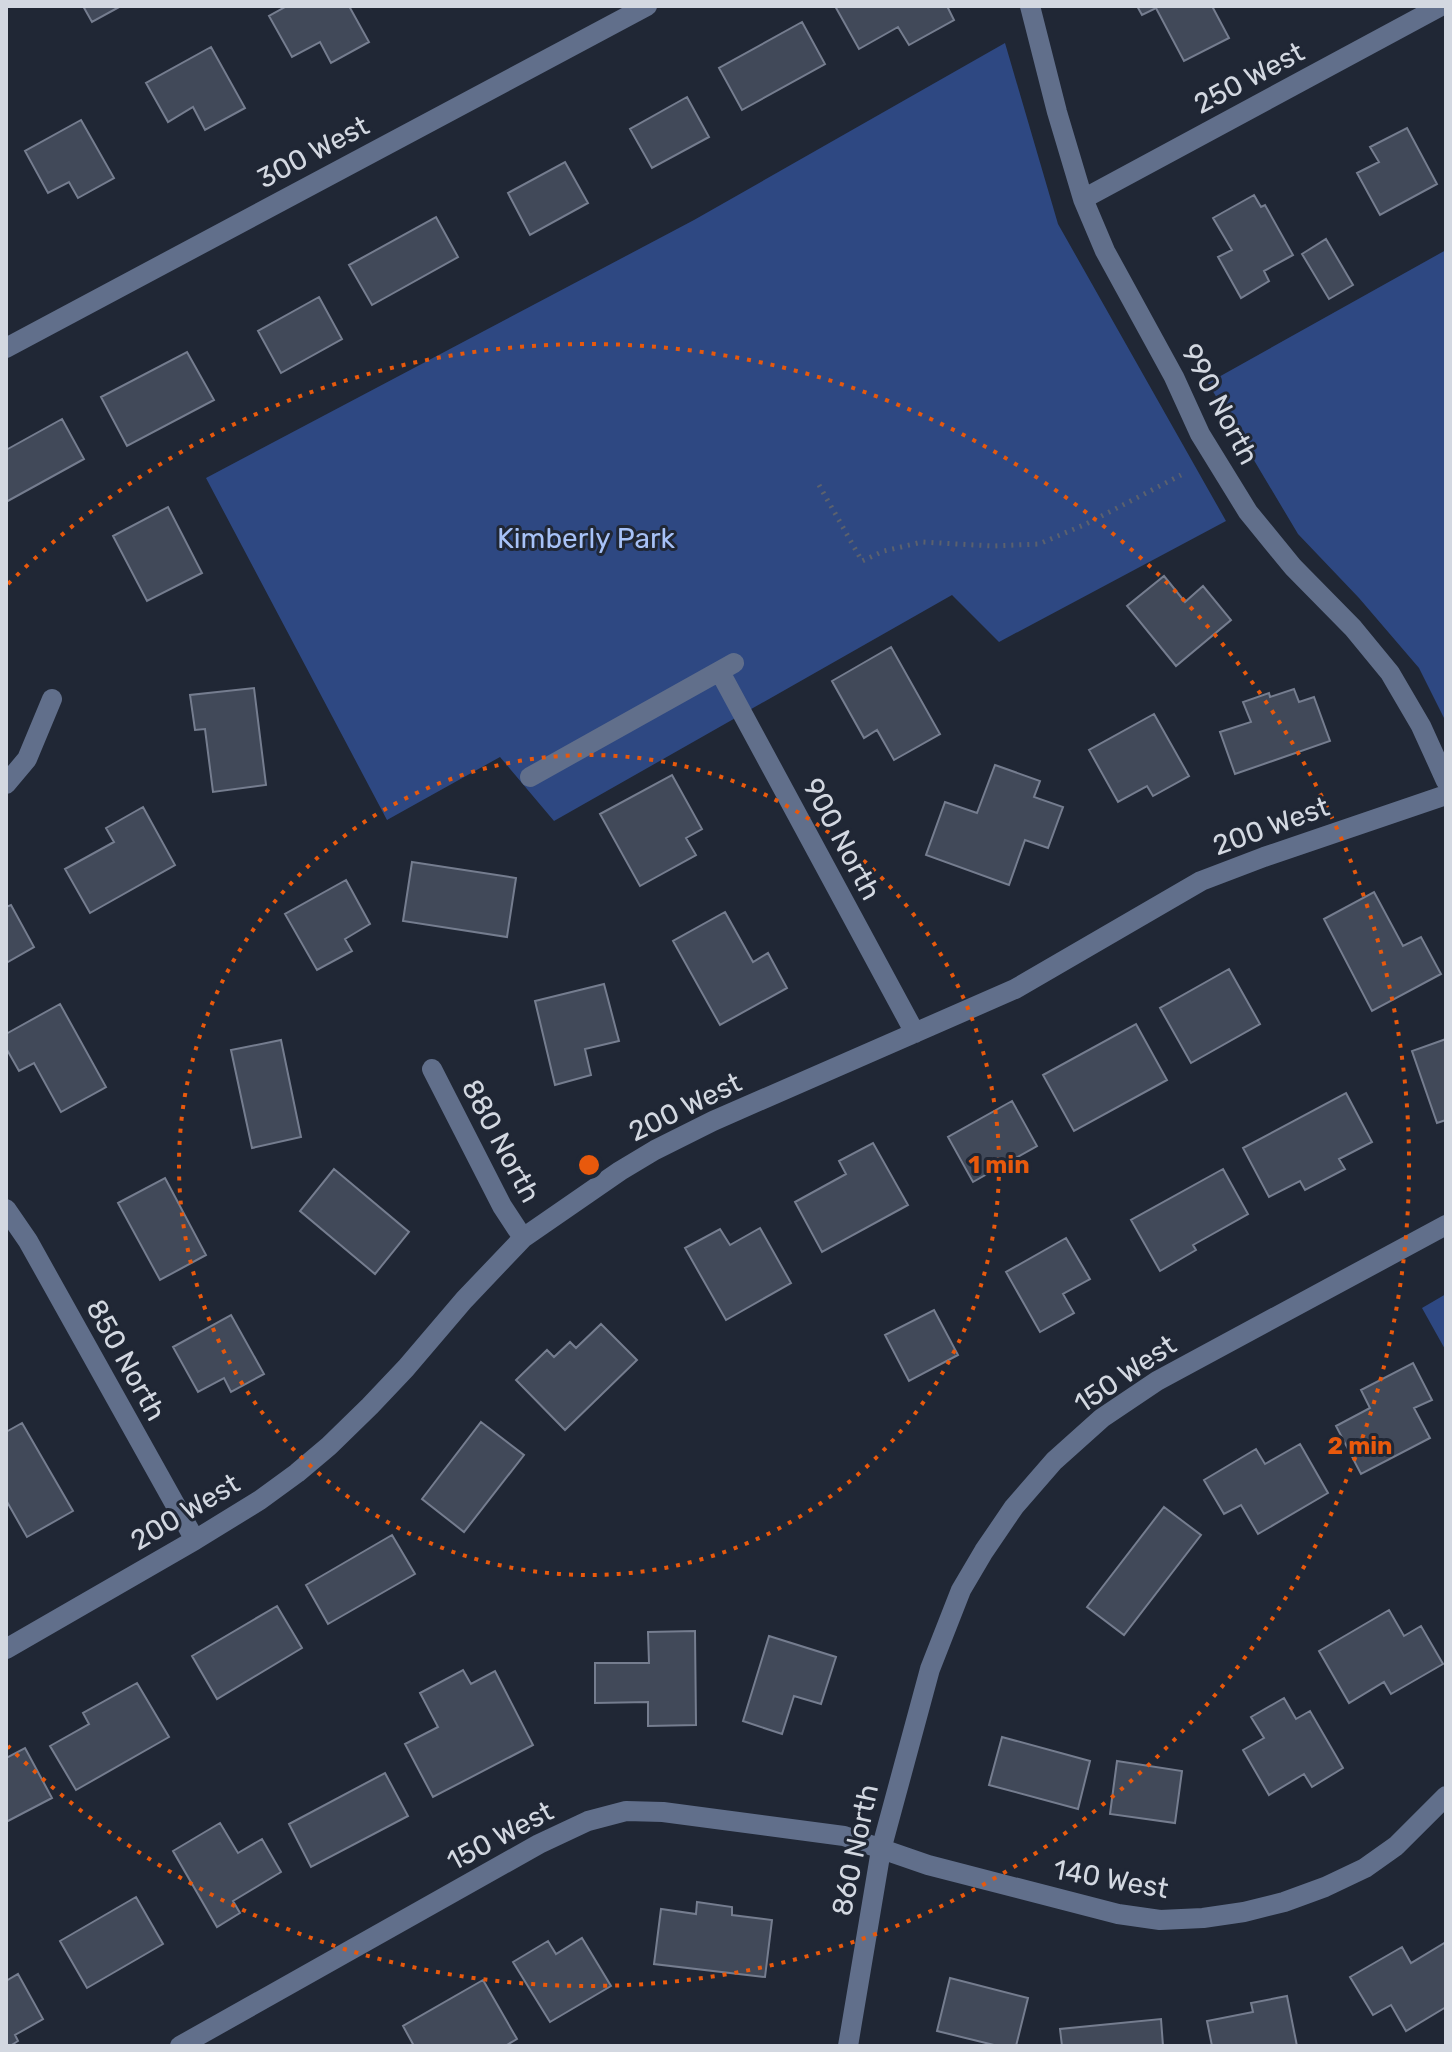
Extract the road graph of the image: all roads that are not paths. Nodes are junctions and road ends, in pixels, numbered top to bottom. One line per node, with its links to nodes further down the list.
1 (647, 6): 5 (street, 300 West)
2 (1030, 6): 4 (street, 990 North)
3 (1441, 6): 4 (street, 250 West)
4 (1083, 199): 8 (street, 990 North)
5 (6, 348)
6 (52, 699): 9 (street)
7 (530, 777): 11 (street, 900 North)
8 (1446, 781)
9 (6, 784)
10 (1446, 795): 11 (street, 200 West)
11 (915, 1033): 15 (street, 200 West)
12 (432, 1069): 15 (street, 880 North)
13 (6, 1209): 16 (street, 850 North)
14 (1446, 1225): 18 (street, 150 West)
15 (523, 1238): 16 (street, 200 West)
16 (195, 1540): 17 (street, 200 West)
17 (6, 1649)
18 (930, 1669): 20 (street, 860 North)
19 (1446, 1796): 20 (street, 140 West)
20 (881, 1850): 21 (street, 150 West); 22 (street, 860 North)
21 (180, 2046)
22 (848, 2046)

